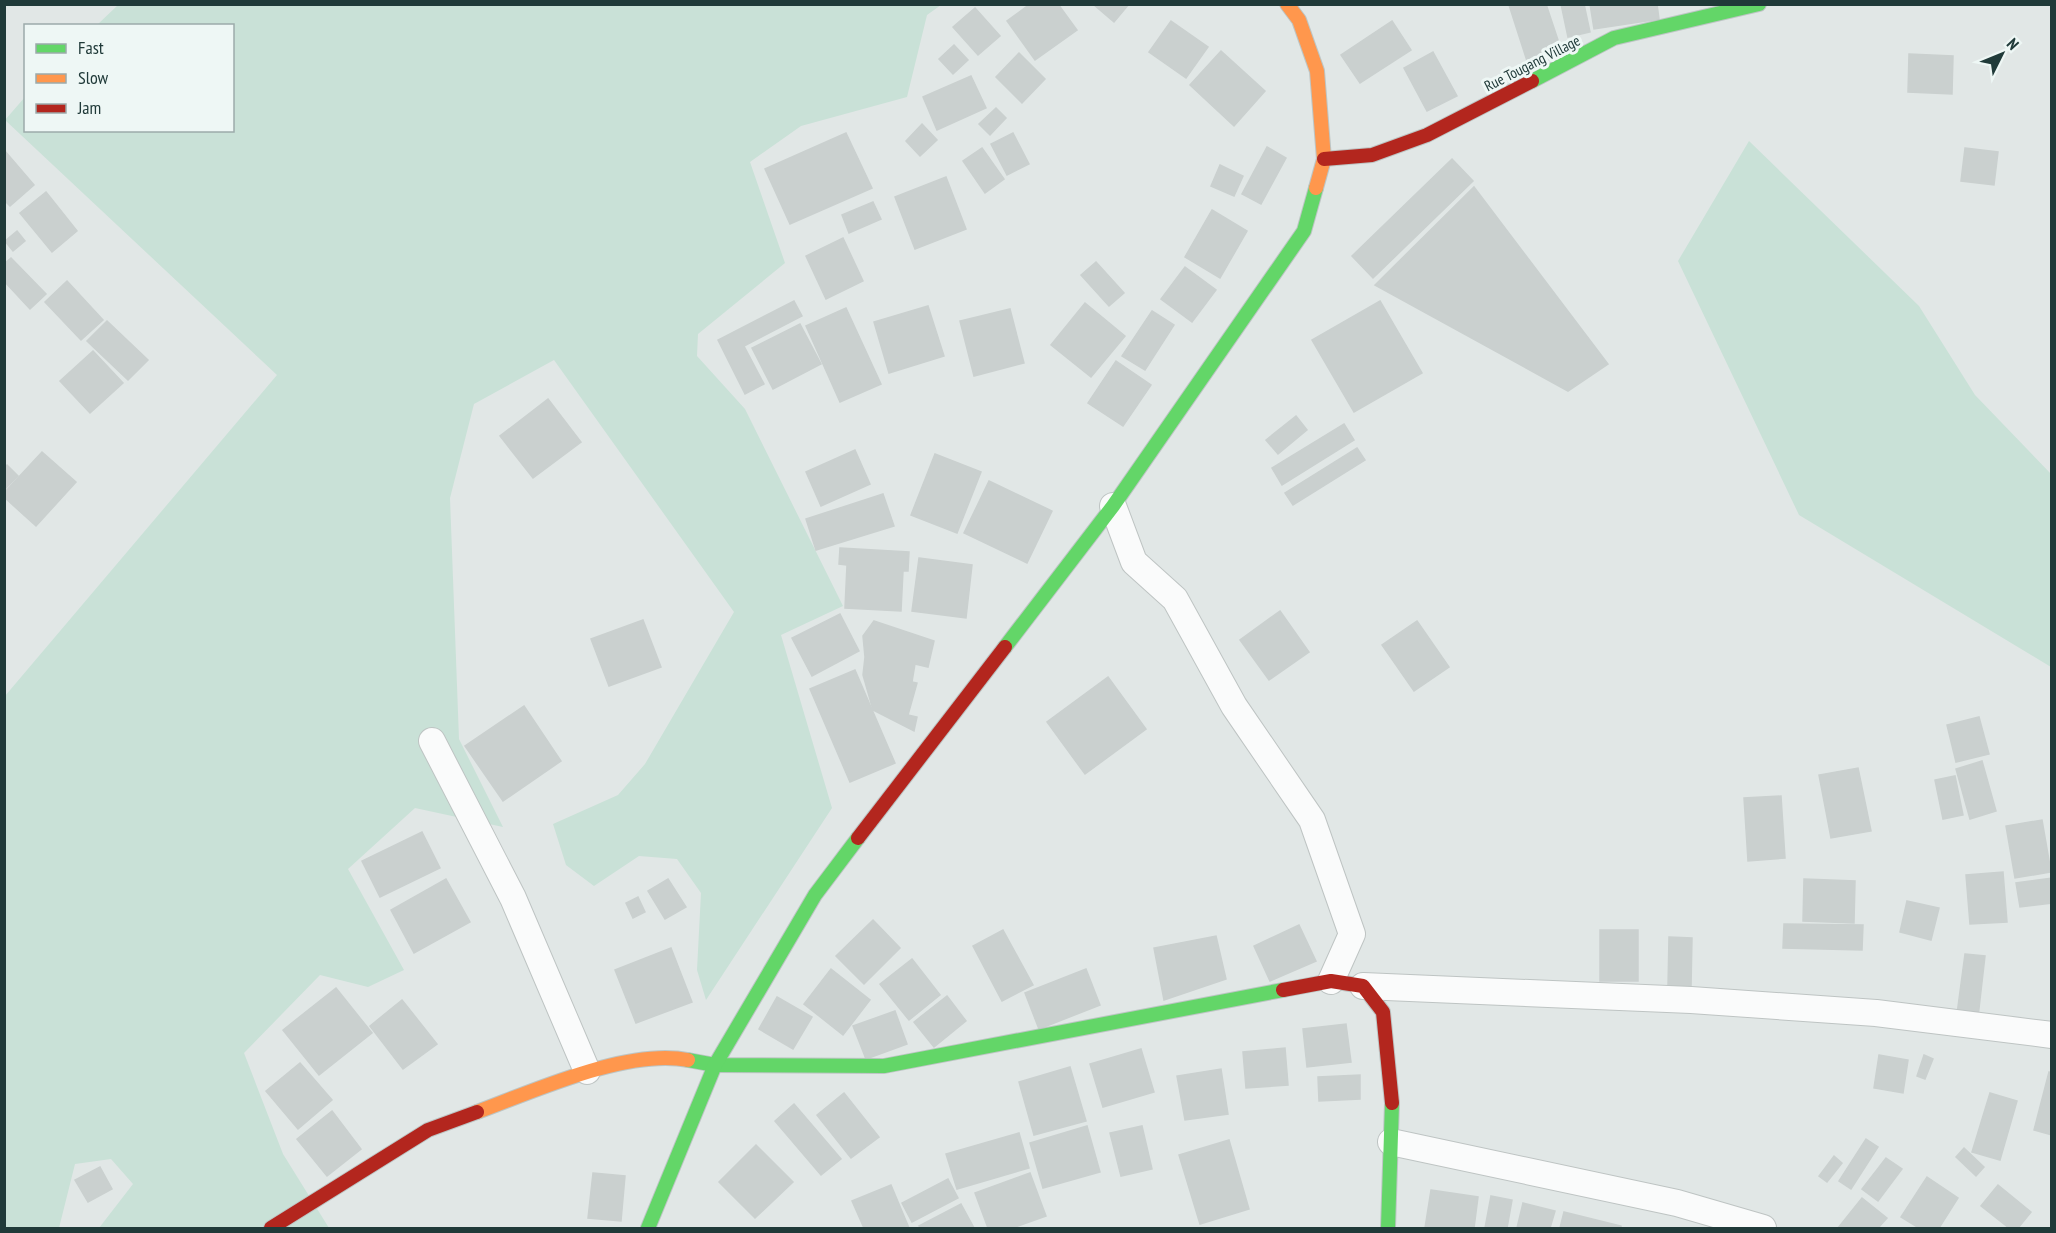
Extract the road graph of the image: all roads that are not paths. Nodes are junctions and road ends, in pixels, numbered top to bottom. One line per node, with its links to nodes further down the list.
1 (1287, 4): 3 (street)
2 (1759, 4): 3 (street, Rue Tougang Village)
3 (1324, 159): 4 (street)
4 (1113, 506): 6 (street); 9 (street)
5 (432, 741): 10 (street)
6 (1331, 981): 7 (street); 9 (street)
7 (1363, 986): 8 (street); 11 (street)
8 (2052, 1035)
9 (715, 1065): 10 (street); 13 (street)
10 (587, 1071): 12 (street)
11 (1390, 1142): 14 (street); 15 (street)
12 (271, 1228)
13 (648, 1228)
14 (1388, 1228)
15 (1763, 1228)

